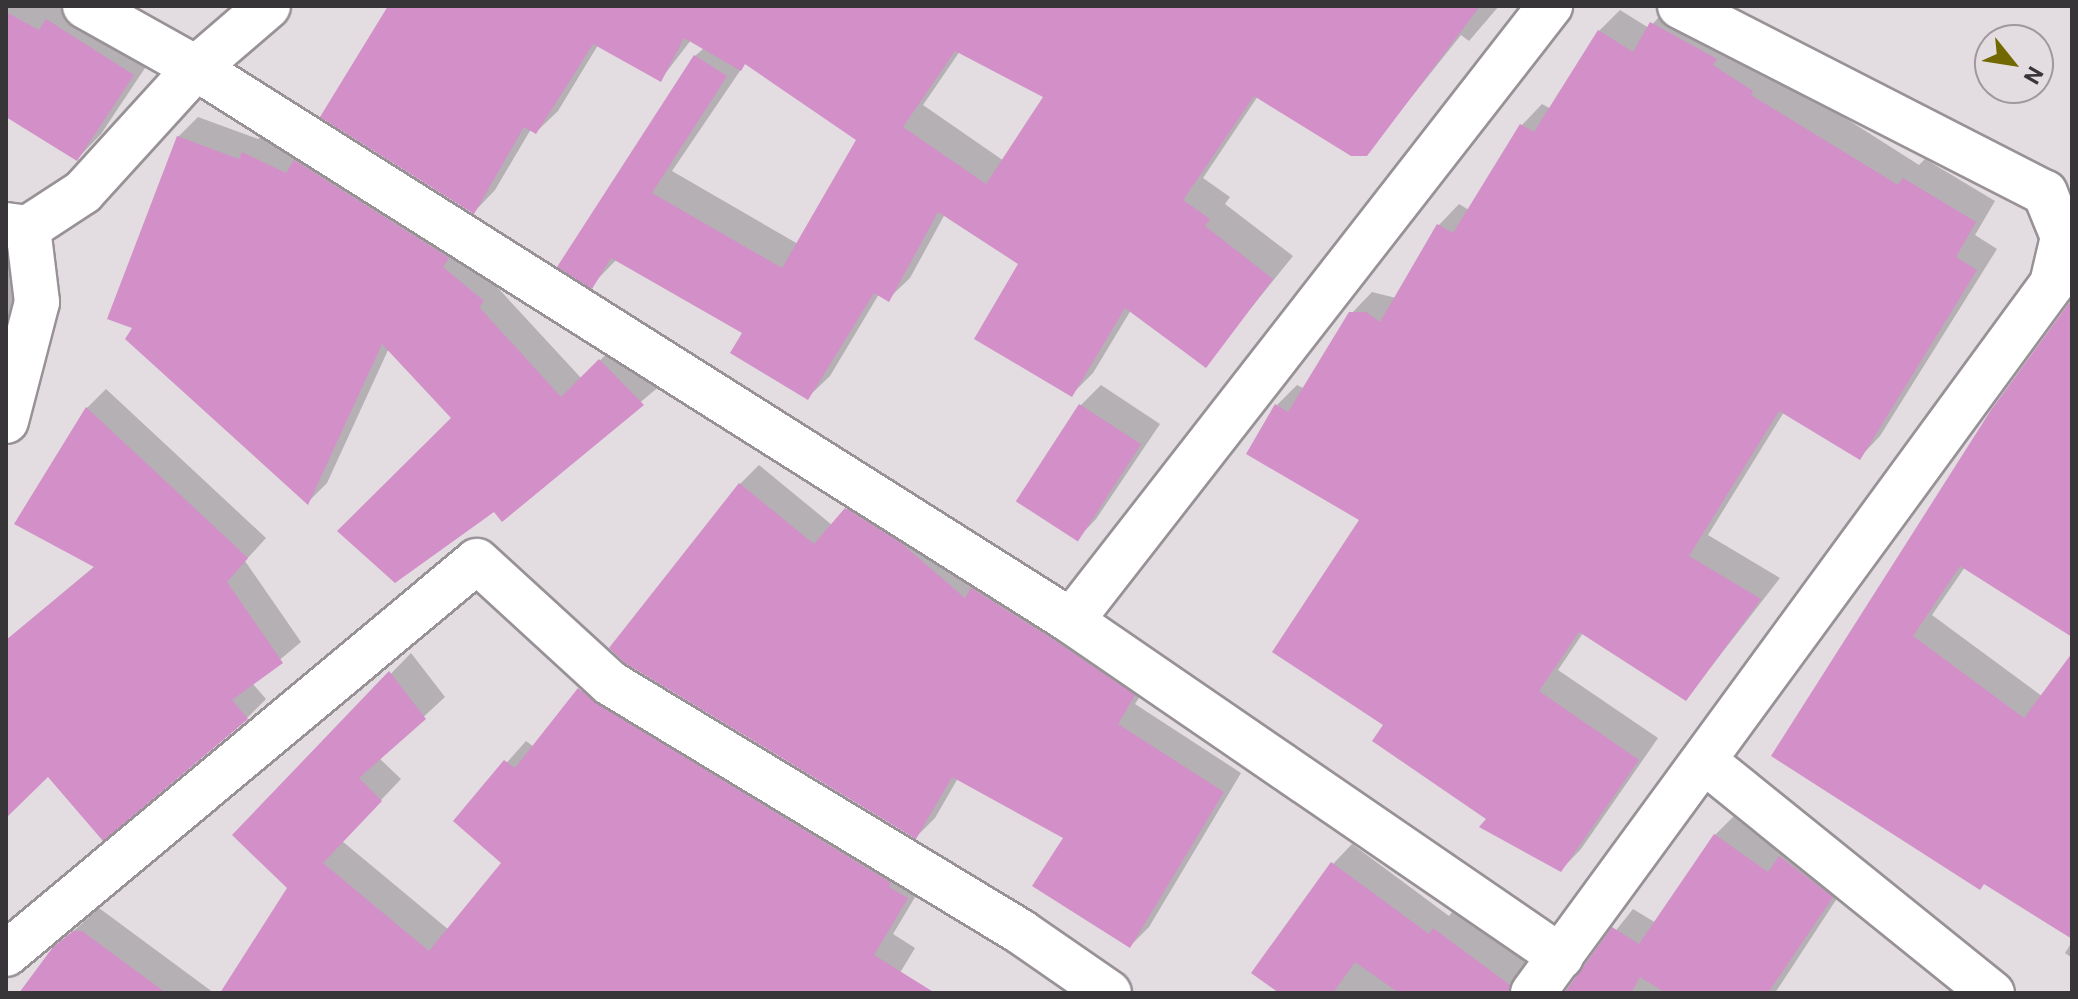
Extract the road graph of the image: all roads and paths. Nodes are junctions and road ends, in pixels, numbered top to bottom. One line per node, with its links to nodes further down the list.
1 (85, 6): 5 (street)
2 (268, 6): 5 (street)
3 (1550, 6): 8 (street)
4 (1680, 6): 9 (street)
5 (196, 68): 6 (street); 8 (street)
6 (17, 226): 7 (street)
7 (6, 421)
8 (1071, 621): 11 (street)
9 (1704, 761): 11 (street); 14 (street)
10 (6, 954): 12 (street)
11 (1561, 957): 13 (street)
12 (1109, 993)
13 (1533, 993)
14 (1992, 993)

